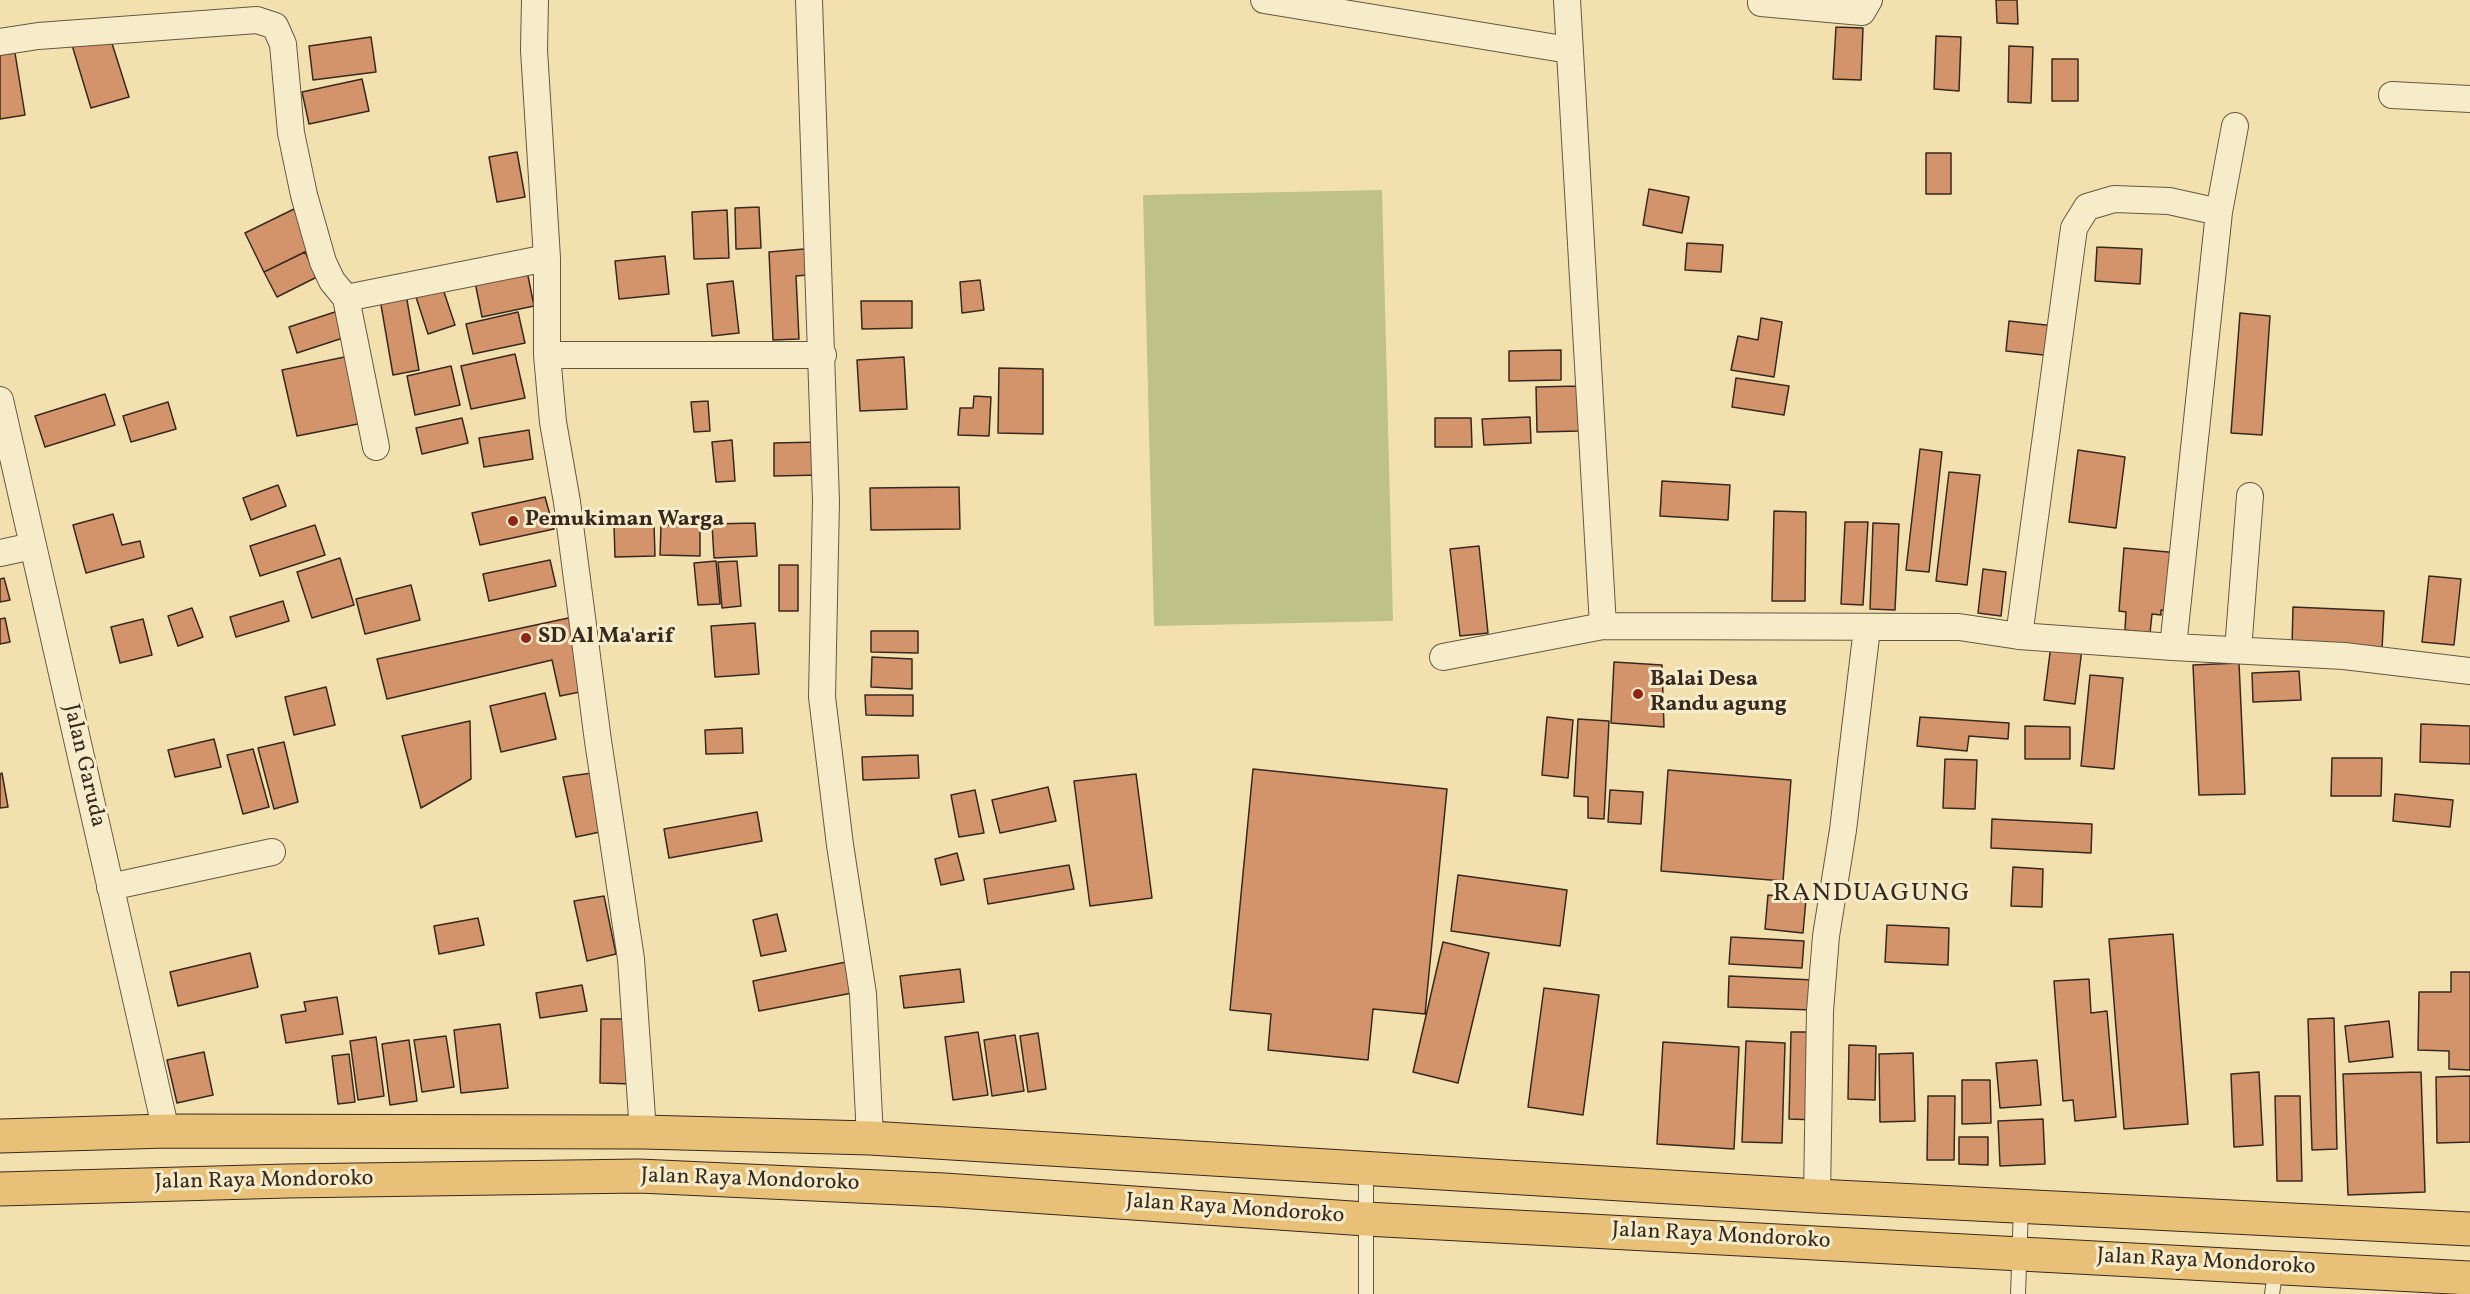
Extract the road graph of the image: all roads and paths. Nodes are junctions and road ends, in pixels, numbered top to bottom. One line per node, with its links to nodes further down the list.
1 (535, 0): 13 (street)
2 (809, 0): 16 (street)
3 (1264, 0): 8 (street)
4 (1567, 0): 8 (street)
5 (1761, 0): 6 (street)
6 (1869, 0)
7 (0, 42): 14 (street)
8 (1569, 50): 22 (street)
9 (2392, 95): 10 (street)
10 (2470, 99)
11 (2235, 126): 12 (street)
12 (2219, 212): 24 (street); 25 (street)
13 (547, 258): 14 (street); 15 (street)
14 (346, 298): 18 (street)
15 (547, 355): 16 (street); 32 (street)
16 (823, 355): 34 (street)
17 (0, 400): 20 (street, Jalan Garuda)
18 (376, 447)
19 (2250, 496): 26 (street)
20 (33, 546): 21 (street); 30 (street, Jalan Garuda)
21 (0, 553)
22 (1603, 626): 23 (street); 27 (street)
23 (1867, 628): 24 (street); 37 (street)
24 (2019, 636): 25 (street)
25 (2174, 647): 26 (street)
26 (2238, 650): 28 (street)
27 (1443, 657)
28 (2470, 671)
29 (272, 852): 30 (street)
30 (110, 887): 31 (street, Jalan Garuda)
31 (166, 1131): 32 (highway, Jalan Raya Mondoroko); 33 (highway, Jalan Raya Mondoroko)
32 (642, 1132): 34 (highway, Jalan Raya Mondoroko)
33 (0, 1136)
34 (870, 1138): 35 (highway, Jalan Raya Mondoroko)
35 (1366, 1169): 37 (highway, Jalan Raya Mondoroko); 39 (lane)
36 (0, 1189): 39 (highway, Jalan Raya Mondoroko)
37 (1817, 1196): 38 (highway, Jalan Raya Mondoroko)
38 (2021, 1207): 40 (highway, Jalan Raya Mondoroko); 41 (lane)
39 (1366, 1219): 41 (highway, Jalan Raya Mondoroko); 44 (lane)
40 (2470, 1229)
41 (2019, 1253): 43 (highway, Jalan Raya Mondoroko); 45 (lane)
42 (2470, 1278): 43 (highway, Jalan Raya Mondoroko)
43 (2274, 1280)
44 (1366, 1294)
45 (2018, 1294)

